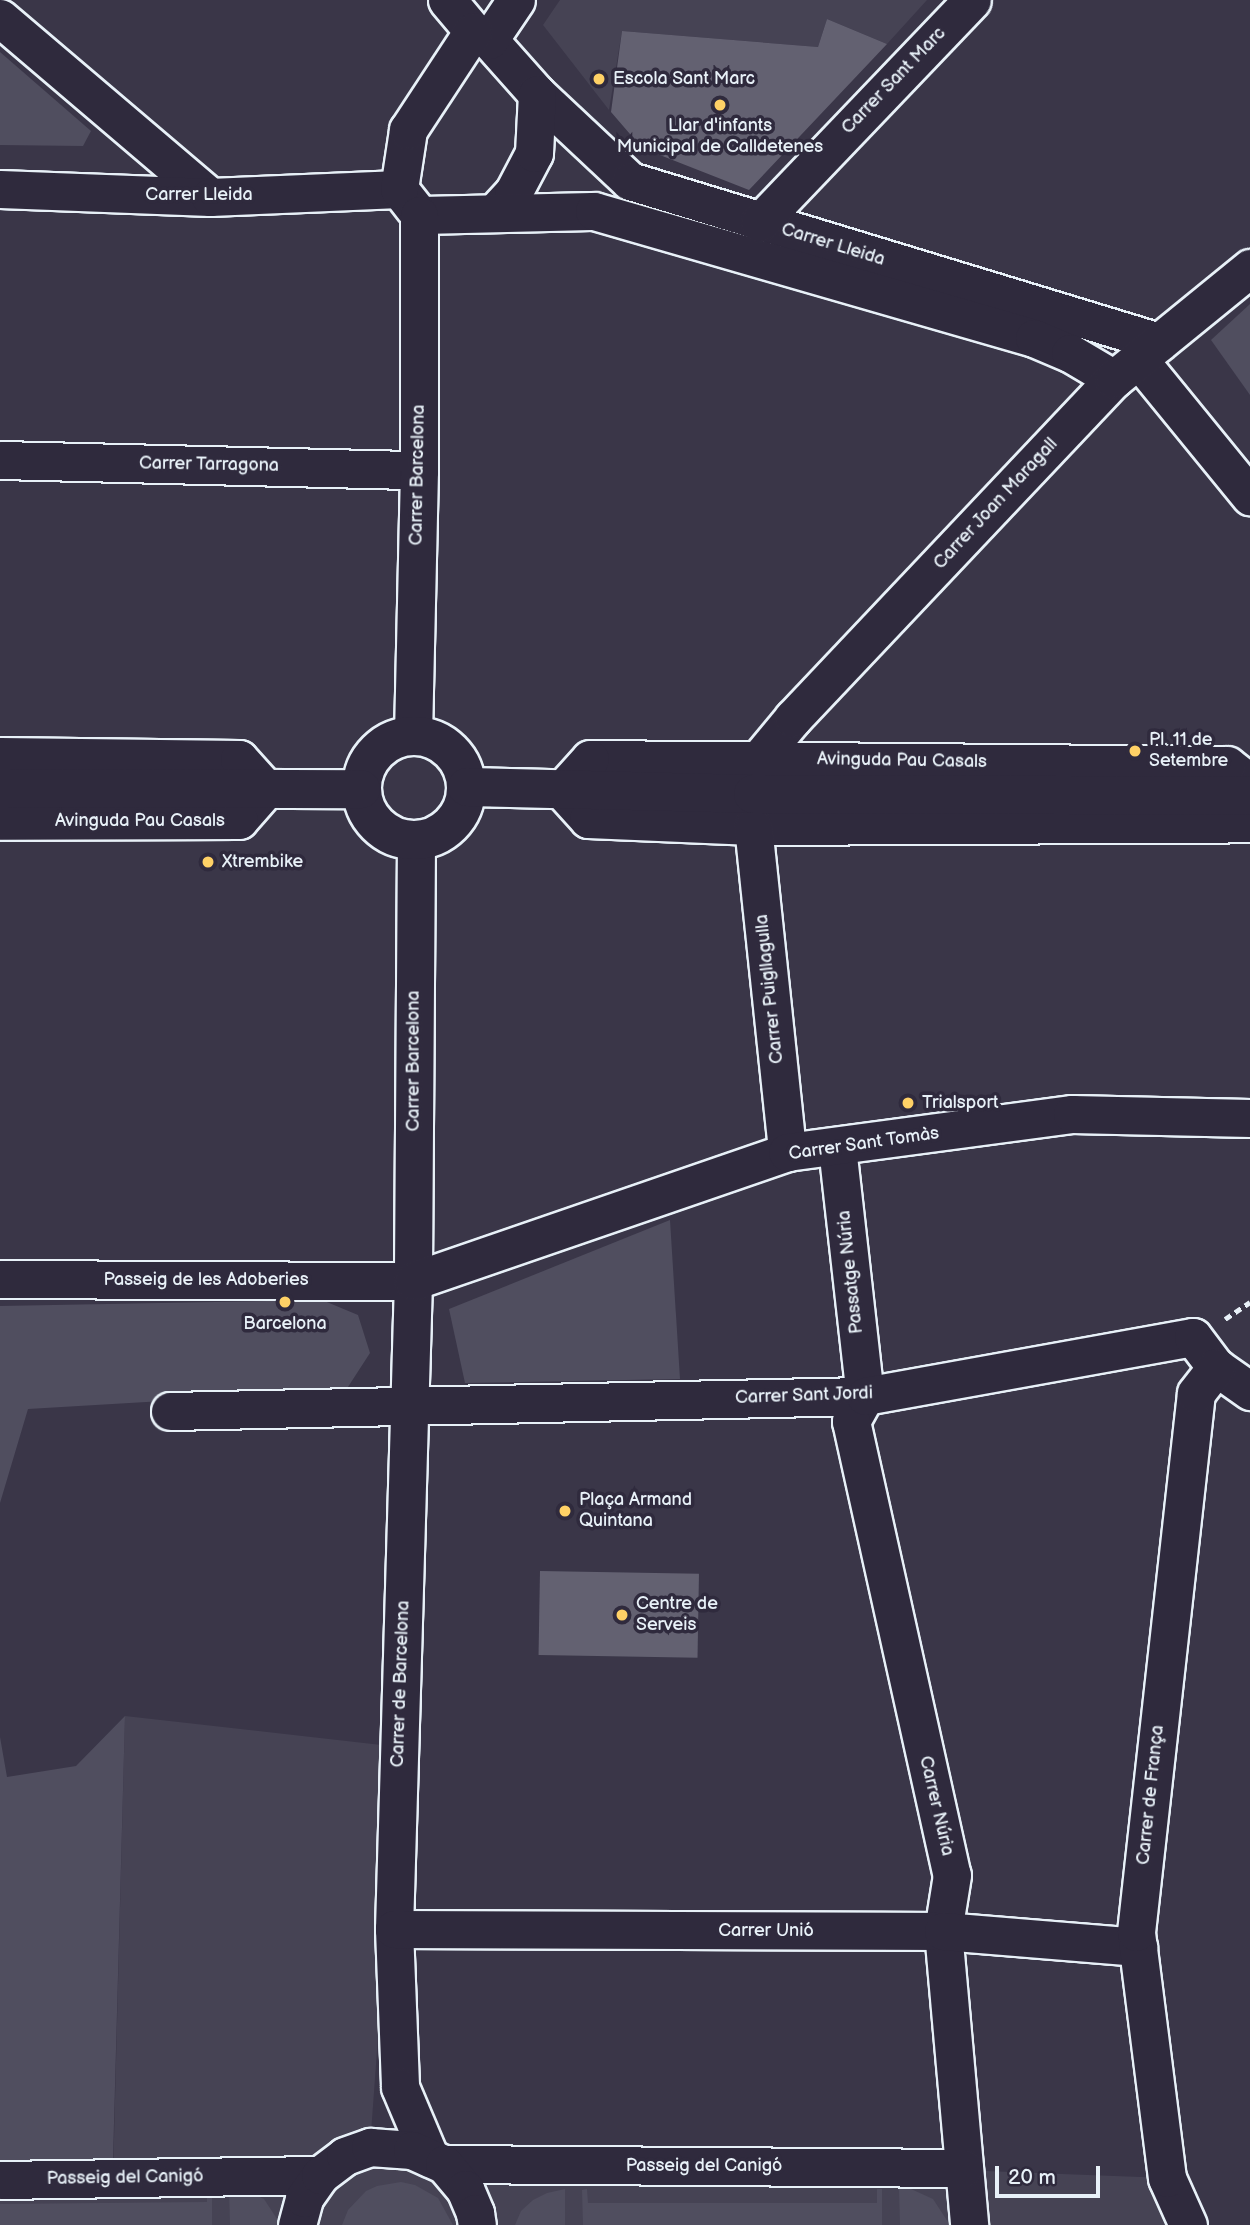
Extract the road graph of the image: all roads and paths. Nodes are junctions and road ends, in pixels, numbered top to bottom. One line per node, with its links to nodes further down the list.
1 (447, 0): 5 (street, Carrer Lleida)
2 (516, 0): 5 (street)
3 (972, 0): 11 (street, Carrer Sant Marc)
4 (0, 18): 8 (street)
5 (481, 36): 6 (street, Carrer Lleida); 9 (street)
6 (537, 94): 10 (street); 11 (street, Carrer Lleida)
7 (0, 189): 8 (street, Carrer Lleida)
8 (210, 197): 9 (street, Carrer Lleida)
9 (409, 202): 10 (street, Carrer Lleida); 15 (street, Carrer Barcelona)
10 (496, 211): 13 (street, Carrer Lleida)
11 (759, 223): 13 (street, Carrer Lleida)
12 (1250, 268): 13 (street, Carrer Joan Maragall)
13 (1137, 360): 16 (street); 19 (street, Carrer Joan Maragall)
14 (0, 460): 15 (street, Carrer Tarragona)
15 (419, 470): 17 (street, Carrer Barcelona)
16 (1250, 496)
17 (413, 735): 21 (street); 24 (street)
18 (0, 756): 23 (street)
19 (759, 759): 20 (street, Avinguda Pau Casals); 25 (street, Avinguda Pau Casals)
20 (1250, 783)
21 (467, 787): 25 (street, Avinguda Pau Casals); 30 (street)
22 (0, 789): 23 (street, Avinguda Pau Casals)
23 (266, 789): 24 (street, Avinguda Pau Casals); 27 (street, Avinguda Pau Casals)
24 (360, 789): 30 (street)
25 (562, 790): 26 (street, Avinguda Pau Casals); 29 (street)
26 (1250, 796)
27 (0, 821)
28 (1250, 823): 29 (street)
29 (753, 826): 33 (street, Carrer Puigllagulla)
30 (416, 841): 35 (street, Carrer Barcelona)
31 (1250, 1118): 32 (street, Carrer Sant Tomàs)
32 (837, 1147): 33 (street, Carrer Sant Tomàs); 38 (street, Passatge Núria)
33 (787, 1152): 35 (street, Carrer Sant Tomàs)
34 (0, 1279): 35 (street, Passeig de les Adoberies)
35 (413, 1281): 39 (street, Carrer de Barcelona)
36 (1216, 1367): 37 (street); 38 (street, Carrer Sant Jordi); 43 (street, Carrer de França)
37 (1250, 1391)
38 (865, 1396): 39 (street, Carrer Sant Jordi); 42 (street, Carrer Núria)
39 (410, 1404): 40 (street); 41 (street, Carrer de Barcelona)
40 (170, 1411)
41 (394, 1929): 42 (street, Carrer Unió); 44 (street, Carrer de Barcelona)
42 (943, 1931): 43 (street, Carrer Unió); 47 (street, Carrer Núria)
43 (1138, 1947): 53 (street, Carrer de França)
44 (400, 2087): 45 (street, Carrer de Barcelona); 46 (street, Carrer de Barcelona)
45 (370, 2147): 46 (street, Passeig del Canigó); 48 (street)
46 (437, 2161): 47 (street, Passeig del Canigó); 51 (street)
47 (964, 2168): 52 (street, Carrer Núria)
48 (320, 2175): 49 (street, Passeig del Canigó); 50 (street)
49 (0, 2180)
50 (297, 2225)
51 (477, 2225)
52 (969, 2225)
53 (1188, 2225)

